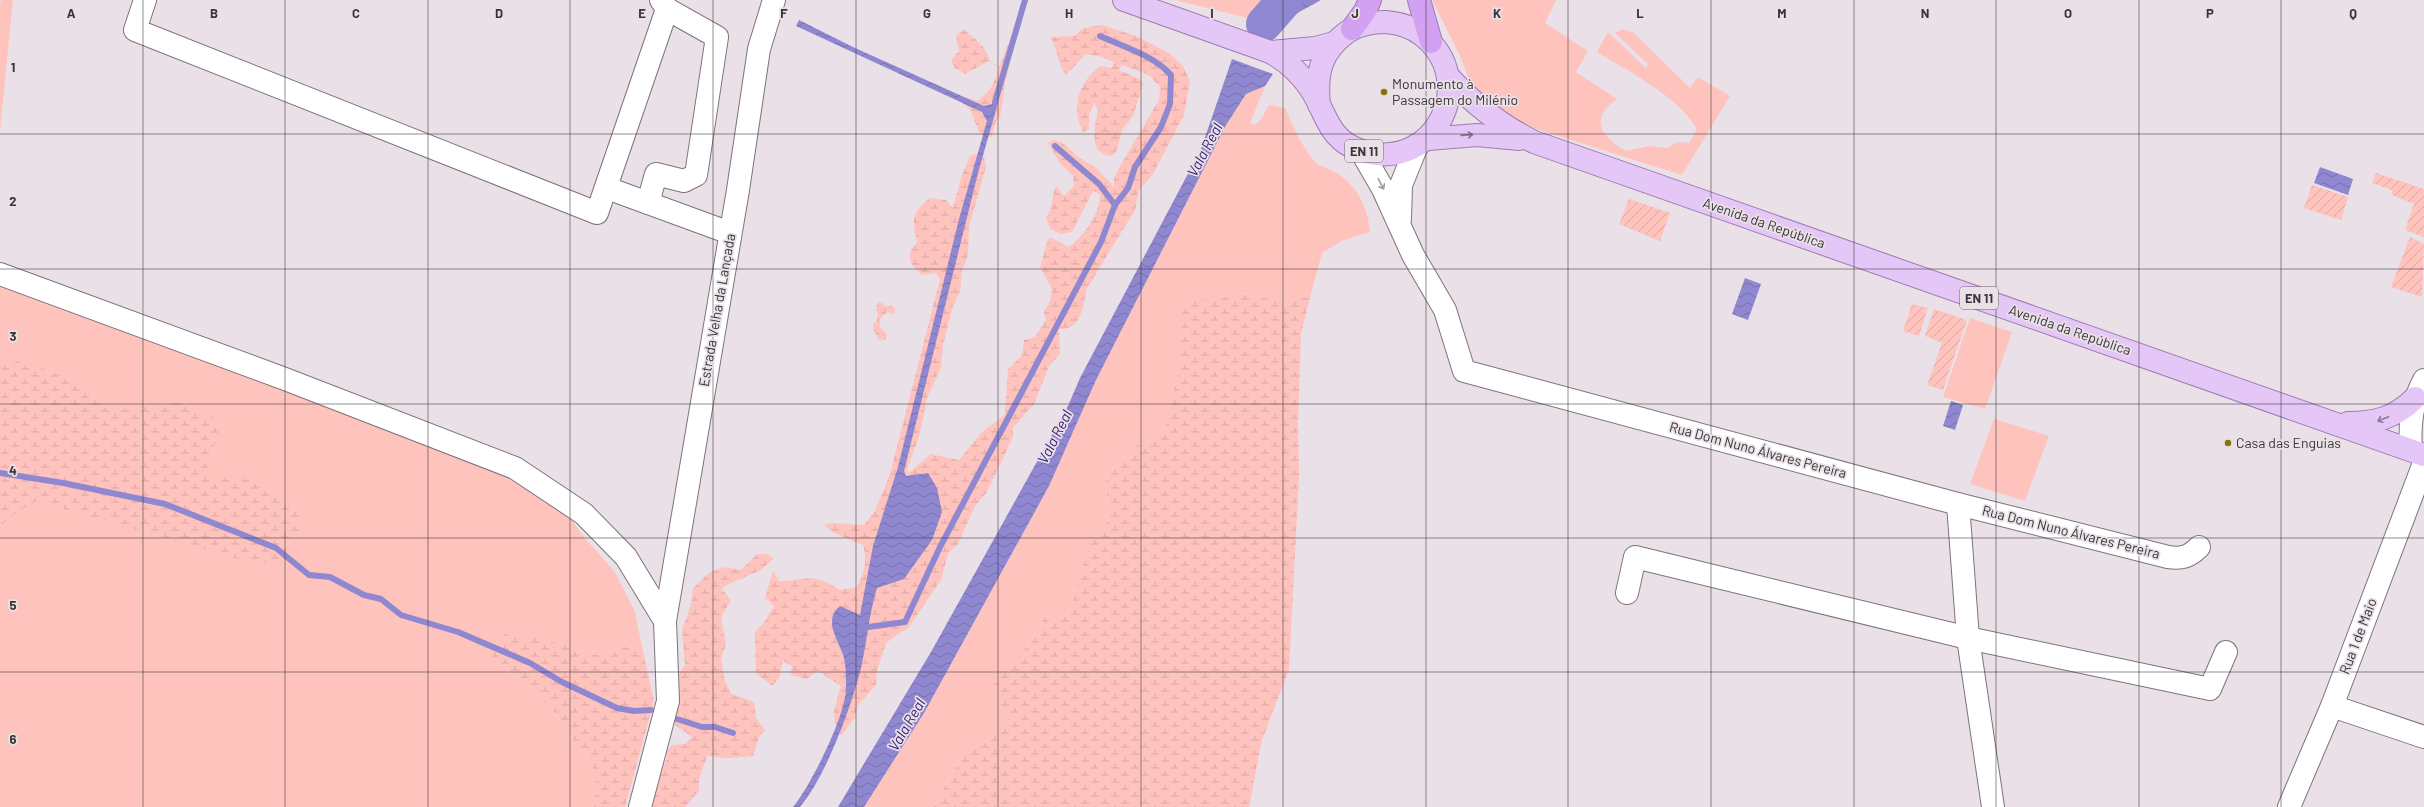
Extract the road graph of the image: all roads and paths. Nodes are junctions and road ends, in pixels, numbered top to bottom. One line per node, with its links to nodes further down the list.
1 (145, 0): 16 (street)
2 (774, 0): 19 (street, Estrada Velha da Lançada)
3 (1124, 0): 10 (main road, EN 11)
4 (1370, 0): 7 (highway)
5 (1419, 0): 9 (highway)
6 (664, 5): 16 (street); 17 (street)
7 (1352, 29): 8 (main road, EN 11); 9 (main road, EN 11)
8 (1334, 42): 10 (main road, EN 11); 12 (main road, EN 11)
9 (1431, 42): 11 (main road, EN 11)
10 (1270, 52): 12 (main road, EN 11)
11 (1448, 76): 13 (main road, Avenida da República / EN 11); 14 (main road, EN 11)
12 (1318, 105): 15 (main road, EN 11)
13 (1534, 142): 14 (main road, Avenida da República / EN 11, one-way to 13); 22 (main road, Avenida da República / EN 11)
14 (1422, 143): 15 (main road, EN 11); 18 (street, Rua Dom Nuno Álvares Pereira)
15 (1361, 151): 18 (street, Rua Dom Nuno Álvares Pereira, one-way to 18)
16 (607, 188): 17 (street)
17 (648, 203): 19 (street)
18 (1401, 230): 25 (street, Rua Dom Nuno Álvares Pereira)
19 (730, 233): 28 (street, Estrada Velha da Lançada)
20 (0, 274): 28 (street)
21 (2420, 389): 22 (main road, one-way to 22); 24 (street)
22 (2337, 423): 24 (main road, Avenida da República / EN 11)
23 (2424, 425): 24 (street, Rua 1 de Maio)
24 (2420, 456): 31 (street, Rua 1 de Maio)
25 (1958, 504): 26 (street, Rua Dom Nuno Álvares Pereira); 29 (street)
26 (2199, 547)
27 (1627, 593): 29 (street)
28 (665, 621): 33 (street, Estrada Velha da Lançada)
29 (1968, 638): 30 (street); 34 (street)
30 (2226, 652)
31 (2332, 706): 32 (street); 35 (street, Rua 1 de Maio)
32 (2424, 737)
33 (640, 807)
34 (1993, 807)
35 (2289, 807)

